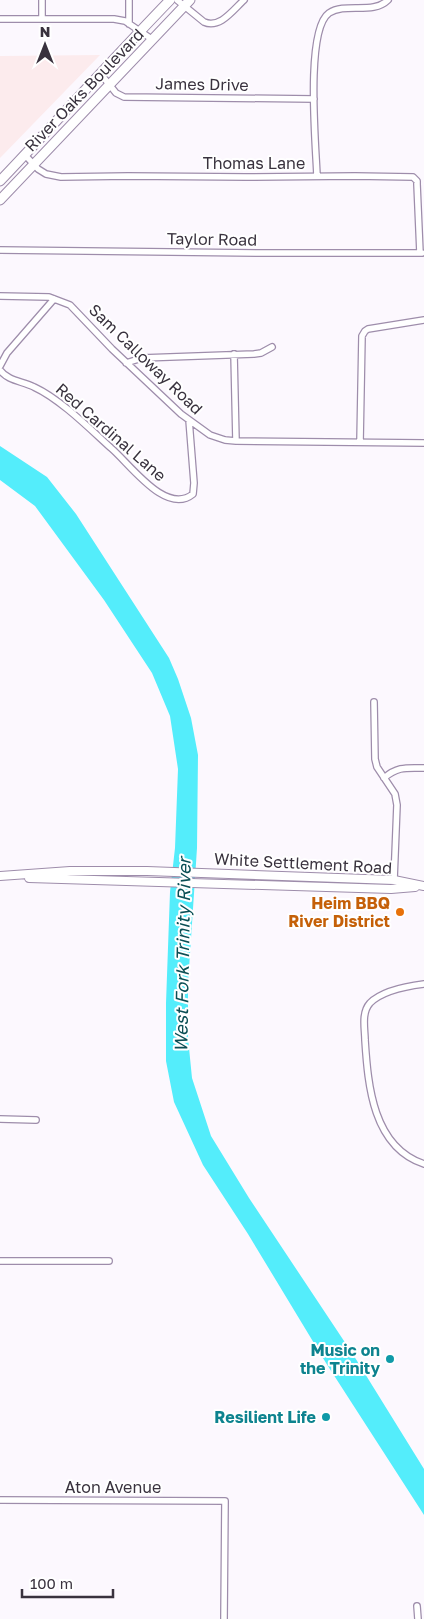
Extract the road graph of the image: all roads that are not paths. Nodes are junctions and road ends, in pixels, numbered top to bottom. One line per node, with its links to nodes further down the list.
1 (42, 0): 8 (street)
2 (129, 0): 9 (street)
3 (170, 0): 10 (main road, River Oaks Boulevard)
4 (244, 0): 6 (street)
5 (388, 0): 14 (street)
6 (184, 2): 11 (main road, River Oaks Boulevard)
7 (0, 19): 8 (street)
8 (42, 19): 9 (street)
9 (129, 24): 10 (street)
10 (140, 31): 11 (street); 12 (main road, River Oaks Boulevard)
11 (153, 40): 13 (main road, River Oaks Boulevard)
12 (100, 73): 13 (street, James Drive); 15 (main road, River Oaks Boulevard)
13 (110, 85): 14 (street, James Drive); 16 (main road, River Oaks Boulevard)
14 (314, 99): 17 (street)
15 (25, 155): 16 (street, Thomas Lane); 18 (main road, River Oaks Boulevard)
16 (34, 164): 17 (street, Thomas Lane); 19 (main road, River Oaks Boulevard)
17 (317, 176): 21 (street, Thomas Lane)
18 (0, 181)
19 (0, 200)
20 (0, 250): 21 (street, Taylor Road)
21 (422, 253)
22 (0, 296): 23 (street, Sam Calloway Road)
23 (54, 299): 27 (street, Sam Calloway Road); 28 (street)
24 (424, 320): 32 (street)
25 (272, 347): 26 (street)
26 (234, 354): 27 (street); 31 (street)
27 (126, 363): 30 (street, Sam Calloway Road)
28 (0, 366)
29 (0, 370): 30 (street, Red Cardinal Lane)
30 (189, 420): 31 (street, Sam Calloway Road)
31 (236, 441): 32 (street, Sam Calloway Road)
32 (360, 442): 33 (street, Sam Calloway Road)
33 (424, 443)
34 (374, 702): 36 (street)
35 (424, 768): 36 (street)
36 (384, 778): 38 (street)
37 (0, 876): 39 (main road, White Settlement Road); 39 (main road, White Settlement Road)
38 (394, 880): 39 (main road, White Settlement Road); 40 (main road, White Settlement Road)
39 (372, 884): 40 (main road, White Settlement Road)
40 (424, 886)
41 (424, 984): 44 (street)
42 (0, 1119): 43 (street)
43 (36, 1120)
44 (424, 1164)
45 (0, 1260): 46 (street)
46 (109, 1262)
47 (0, 1500): 49 (street, Aton Avenue)
48 (417, 1606): 50 (street)
49 (224, 1619)
50 (418, 1619)

